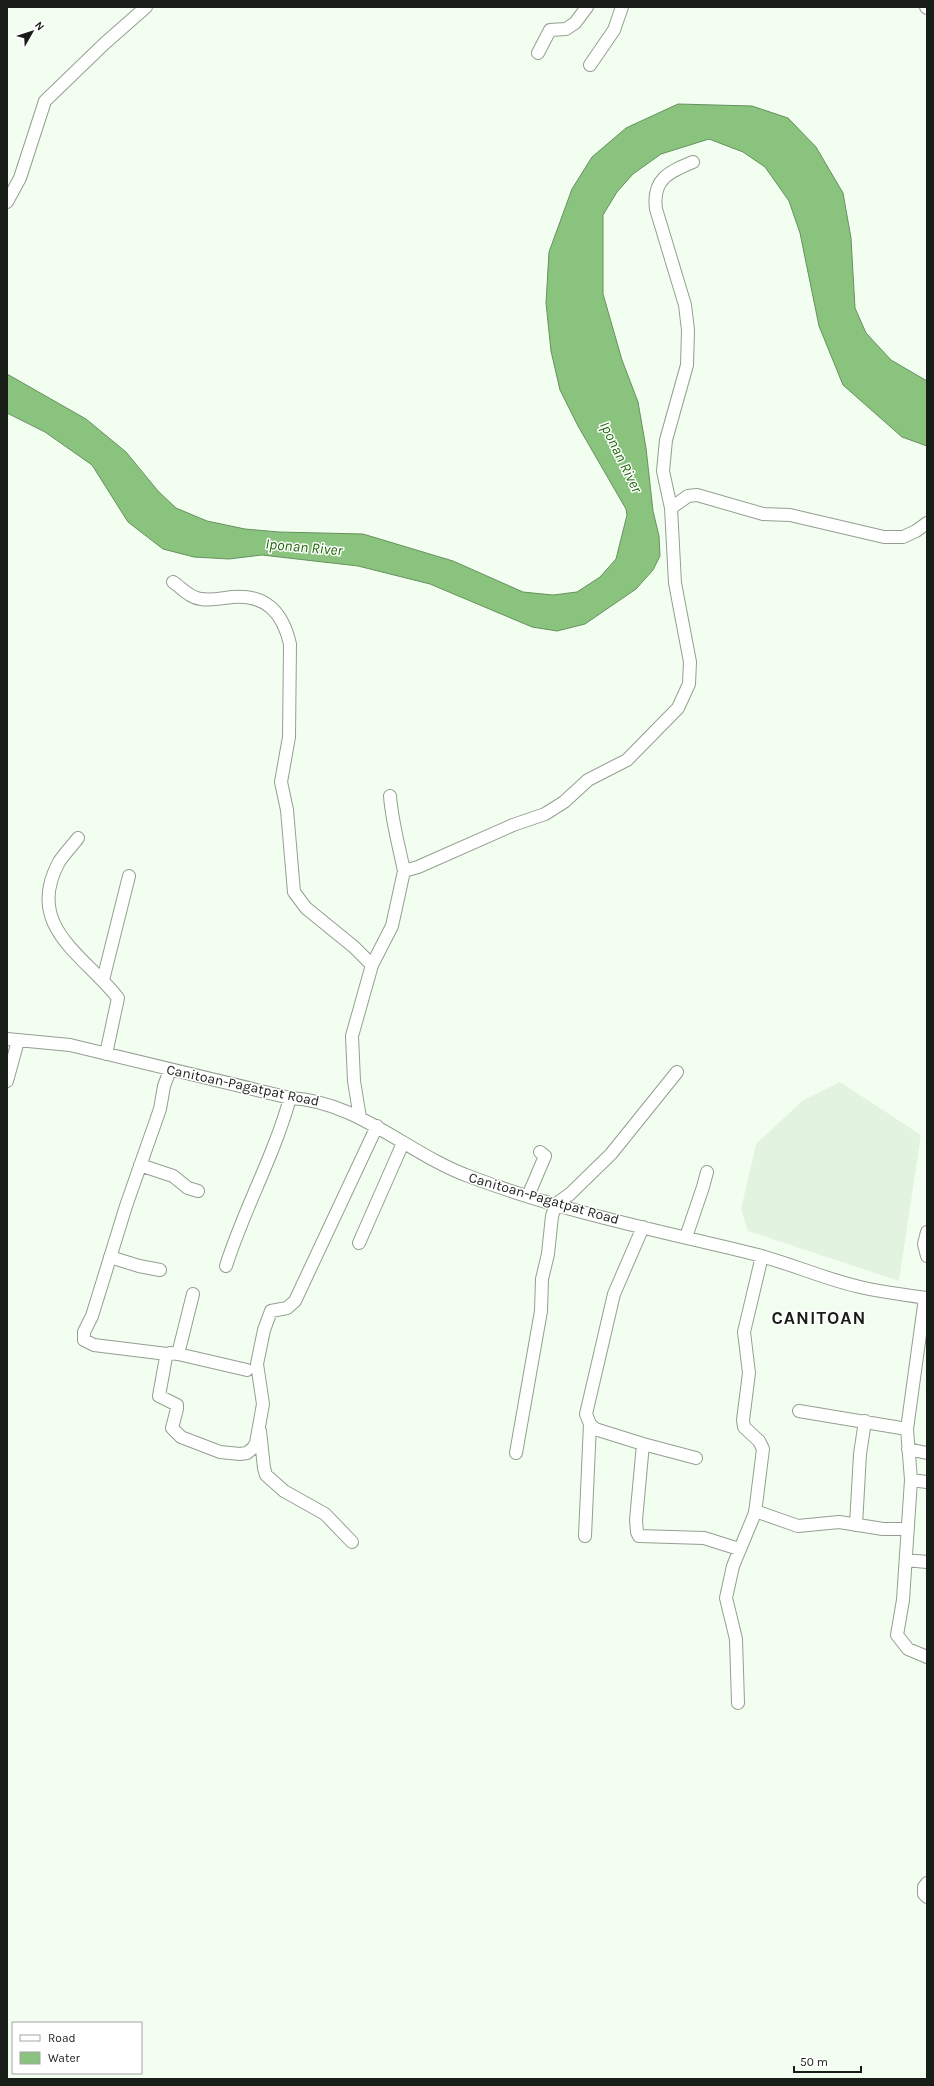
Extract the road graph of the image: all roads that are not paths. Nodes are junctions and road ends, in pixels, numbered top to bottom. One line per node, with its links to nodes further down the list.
1 (146, 7): 7 (street)
2 (587, 7): 4 (street)
3 (622, 7): 5 (street)
4 (538, 53)
5 (590, 65)
6 (694, 162): 8 (street)
7 (7, 202)
8 (671, 508): 9 (street); 13 (street)
9 (927, 523)
10 (173, 582): 15 (street)
11 (390, 796): 13 (street)
12 (78, 838): 16 (street)
13 (404, 871): 15 (street)
14 (129, 876): 16 (street)
15 (372, 965): 23 (street)
16 (103, 980): 18 (street)
17 (13, 1040): 18 (street, Canitoan-Pagatpat Road); 21 (street)
18 (106, 1054): 19 (street, Canitoan-Pagatpat Road)
19 (170, 1070): 22 (street, Canitoan-Pagatpat Road); 27 (street)
20 (677, 1072): 31 (street)
21 (7, 1081)
22 (290, 1098): 23 (street, Canitoan-Pagatpat Road); 39 (street)
23 (360, 1118): 24 (street, Canitoan-Pagatpat Road)
24 (376, 1126): 25 (street, Canitoan-Pagatpat Road); 48 (street)
25 (403, 1143): 30 (street, Canitoan-Pagatpat Road); 35 (street)
26 (540, 1152): 30 (street)
27 (140, 1165): 29 (street); 38 (street)
28 (706, 1172): 34 (street)
29 (198, 1191)
30 (528, 1196): 31 (street, Canitoan-Pagatpat Road)
31 (556, 1204): 32 (street, Canitoan-Pagatpat Road); 52 (street)
32 (644, 1227): 34 (street, Canitoan-Pagatpat Road); 47 (street)
33 (927, 1232): 37 (street)
34 (686, 1237): 36 (street, Canitoan-Pagatpat Road)
35 (359, 1242)
36 (762, 1256): 42 (street, Canitoan-Pagatpat Road); 57 (street)
37 (927, 1256)
38 (110, 1257): 40 (street); 43 (street)
39 (226, 1266)
40 (160, 1270)
41 (193, 1294): 43 (street)
42 (926, 1298): 49 (street)
43 (173, 1354): 44 (street); 48 (street)
44 (246, 1370)
45 (799, 1411): 46 (street)
46 (865, 1421): 49 (street); 58 (street)
47 (590, 1424): 50 (street); 60 (street)
48 (259, 1426): 61 (street)
49 (907, 1429): 51 (street)
50 (643, 1444): 54 (street); 62 (street)
51 (908, 1449): 53 (street); 55 (street)
52 (516, 1453)
53 (927, 1453)
54 (696, 1458)
55 (911, 1480): 56 (street); 59 (street)
56 (927, 1482)
57 (755, 1512): 58 (street); 62 (street)
58 (856, 1525): 59 (street)
59 (908, 1529): 63 (street)
60 (585, 1536)
61 (352, 1542)
62 (739, 1549): 66 (street)
63 (906, 1560): 64 (street); 65 (street)
64 (927, 1562)
65 (927, 1657)
66 (738, 1703)
67 (927, 1883): 68 (street)
68 (927, 1897)

